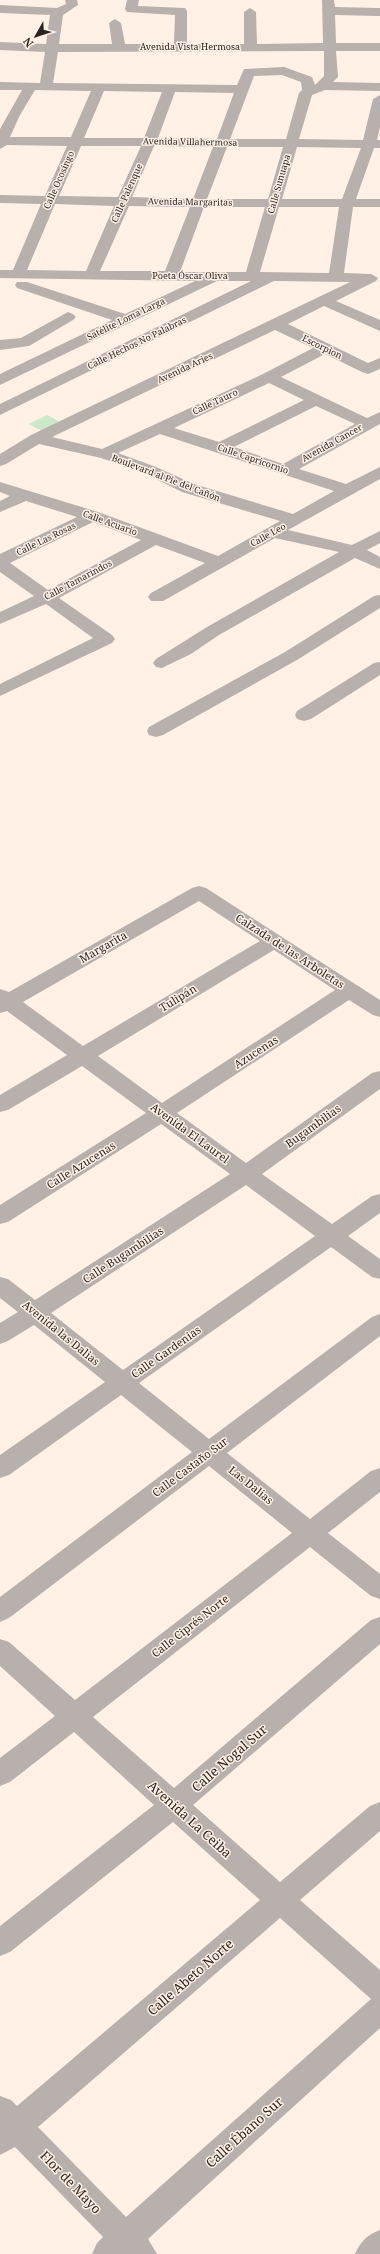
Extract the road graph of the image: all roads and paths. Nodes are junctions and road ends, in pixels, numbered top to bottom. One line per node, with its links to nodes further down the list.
1 (72, 0): 5 (street)
2 (133, 0): 14 (street)
3 (329, 5): 7 (street); 15 (street)
4 (0, 10): 5 (street)
5 (57, 12): 13 (street)
6 (250, 12): 11 (street)
7 (380, 12)
8 (115, 23): 10 (street)
9 (0, 46): 13 (street, Avenida Vista Hermosa)
10 (119, 47): 13 (street, Avenida Vista Hermosa); 14 (street, Avenida Vista Hermosa)
11 (251, 47): 14 (street, Avenida Vista Hermosa); 15 (street, Avenida Vista Hermosa)
12 (380, 47): 15 (street, Avenida Vista Hermosa)
13 (50, 48): 18 (street)
14 (180, 48)
15 (330, 48): 20 (street)
16 (0, 86): 17 (street)
17 (31, 86): 18 (street); 28 (street)
18 (46, 86): 19 (street)
19 (100, 86): 21 (street); 26 (street, Calle Ocosingo)
20 (323, 86): 22 (street); 24 (street)
21 (170, 87): 23 (street); 27 (street, Calle Palenque)
22 (380, 87)
23 (241, 89): 24 (street); 29 (street)
24 (308, 91): 30 (street, Calle Sunuapa)
25 (380, 99): 31 (street)
26 (77, 140): 27 (street, Avenida Villahermosa); 28 (street, Avenida Villahermosa); 33 (street, Calle Ocosingo)
27 (150, 141): 29 (street, Avenida Villahermosa); 34 (street, Calle Palenque)
28 (1, 142)
29 (221, 143): 30 (street, Avenida Villahermosa); 36 (street)
30 (291, 143): 31 (street, Avenida Villahermosa); 35 (street, Calle Sunuapa)
31 (374, 144): 37 (street)
32 (0, 199): 33 (street, Avenida Margaritas)
33 (50, 200): 34 (street, Avenida Margaritas); 47 (street, Calle Ocosingo)
34 (123, 201): 36 (street, Avenida Margaritas); 40 (street, Calle Palenque)
35 (274, 202): 36 (street, Avenida Margaritas); 37 (street, Avenida Margaritas); 43 (street, Calle Sunuapa)
36 (200, 203): 41 (street)
37 (347, 203): 38 (street, Avenida Margaritas); 45 (street)
38 (380, 203)
39 (0, 274): 47 (street, Poeta Óscar Oliva)
40 (91, 275): 41 (street, Poeta Óscar Oliva); 47 (street, Poeta Óscar Oliva)
41 (171, 276): 42 (street, Poeta Óscar Oliva)
42 (216, 276): 43 (street, Poeta Óscar Oliva); 50 (street, Satélite Loma Larga)
43 (252, 276): 44 (street, Poeta Óscar Oliva)
44 (274, 276): 45 (street, Poeta Óscar Oliva); 60 (street, Calle Hechos No Palabras)
45 (336, 278): 46 (street, Poeta Óscar Oliva)
46 (376, 278): 48 (street, Avenida Aries)
47 (20, 280): 50 (street)
48 (324, 301): 51 (street, Avenida Aries); 52 (street)
49 (68, 317): 54 (street)
50 (124, 320): 55 (street, Satélite Loma Larga)
51 (276, 324): 53 (street, Escorpion); 63 (street, Avenida Aries)
52 (380, 326)
53 (325, 348): 56 (street, Escorpion); 57 (street, Calle Tauro)
54 (2, 353): 55 (street)
55 (35, 364): 58 (street, Satélite Loma Larga)
56 (374, 366)
57 (269, 376): 59 (street); 62 (street, Calle Tauro)
58 (0, 380)
59 (317, 399): 61 (street); 64 (street)
60 (0, 410)
61 (374, 420): 67 (street, Avenida Cancer)
62 (159, 428): 64 (street, Calle Capricornio); 65 (street, Calle Tauro)
63 (37, 438): 65 (street, Boulevard al Pie del Cañón); 66 (street, Avenida Aries)
64 (220, 448): 67 (street, Calle Capricornio)
65 (104, 454): 74 (street, Boulevard al Pie del Cañón)
66 (0, 461)
67 (284, 470): 70 (street, Calle Capricornio)
68 (380, 472): 70 (street, Calle Leo)
69 (0, 487): 71 (street, Calle Acuario)
70 (347, 490): 74 (street, Calle Leo)
71 (26, 494): 72 (street); 73 (street, Calle Acuario)
72 (0, 507)
73 (92, 516): 77 (street, Calle Acuario); 79 (street, Calle Las Rosas)
74 (295, 520): 75 (street, Calle Leo)
75 (273, 532): 78 (street); 80 (street, Calle Leo)
76 (380, 536): 78 (street)
77 (155, 539): 80 (street, Calle Acuario); 82 (street, Calle Tamarindos)
78 (355, 551): 81 (street); 86 (street)
79 (0, 562): 82 (street)
80 (219, 562): 83 (street, Calle Leo)
81 (380, 564)
82 (47, 597): 85 (street, Calle Tamarindos); 88 (street)
83 (156, 597)
84 (380, 600): 90 (street)
85 (0, 619)
86 (162, 663)
87 (380, 667): 89 (street)
88 (0, 691)
89 (304, 715)
90 (156, 731)
91 (199, 892): 92 (street, Calzada de las Arboletas); 94 (street, Margarita)
92 (274, 941): 93 (street, Calzada de las Arboletas); 96 (street, Tulipán)
93 (349, 990): 95 (street, Calzada de las Arboletas); 99 (street, Azucenas)
94 (3, 1002): 96 (street, Avenida El Laurel)
95 (380, 1010)
96 (82, 1055): 98 (street, Tulipán); 99 (street, Avenida El Laurel)
97 (380, 1078): 100 (street, Bugambilias)
98 (0, 1105)
99 (162, 1113): 100 (street, Avenida El Laurel); 102 (street, Calle Azucenas)
100 (246, 1174): 103 (street, Avenida El Laurel); 106 (street, Calle Bugambilias)
101 (380, 1202): 103 (street, Calle Gardenias)
102 (0, 1216)
103 (332, 1236): 104 (street, Avenida El Laurel); 109 (street, Calle Gardenias)
104 (380, 1271)
105 (0, 1285): 106 (street, Avenida las Dalias)
106 (35, 1312): 108 (street, Calle Bugambilias); 109 (street, Avenida las Dalias)
107 (380, 1323): 110 (street, Calle Castaño Sur)
108 (0, 1335)
109 (122, 1382): 110 (street, Las Dalias); 111 (street, Calle Gardenias)
110 (210, 1452): 113 (street, Las Dalias); 115 (street, Calle Castaño Sur)
111 (0, 1468)
112 (380, 1478): 113 (street, Calle Ciprés Norte)
113 (310, 1532): 114 (street, Las Dalias); 118 (street, Calle Ciprés Norte)
114 (380, 1589)
115 (0, 1611)
116 (380, 1628): 120 (street, Calle Nogal Sur)
117 (0, 1650): 118 (street, Avenida La Ceiba)
118 (74, 1716): 119 (street, Calle Ciprés Norte); 120 (street, Avenida La Ceiba)
119 (0, 1774)
120 (174, 1805): 122 (street, Avenida La Ceiba); 123 (street, Calle Nogal Sur)
121 (380, 1814): 122 (street, Calle Abeto Norte)
122 (280, 1900): 124 (street, Avenida La Ceiba); 126 (street, Calle Abeto Norte)
123 (0, 1943)
124 (380, 1989)
125 (380, 2009): 128 (street, Calle Ébano Sur)
126 (5, 2125): 128 (street, Flor de Mayo)
127 (380, 2245): 129 (street)
128 (125, 2249)
129 (371, 2254)

